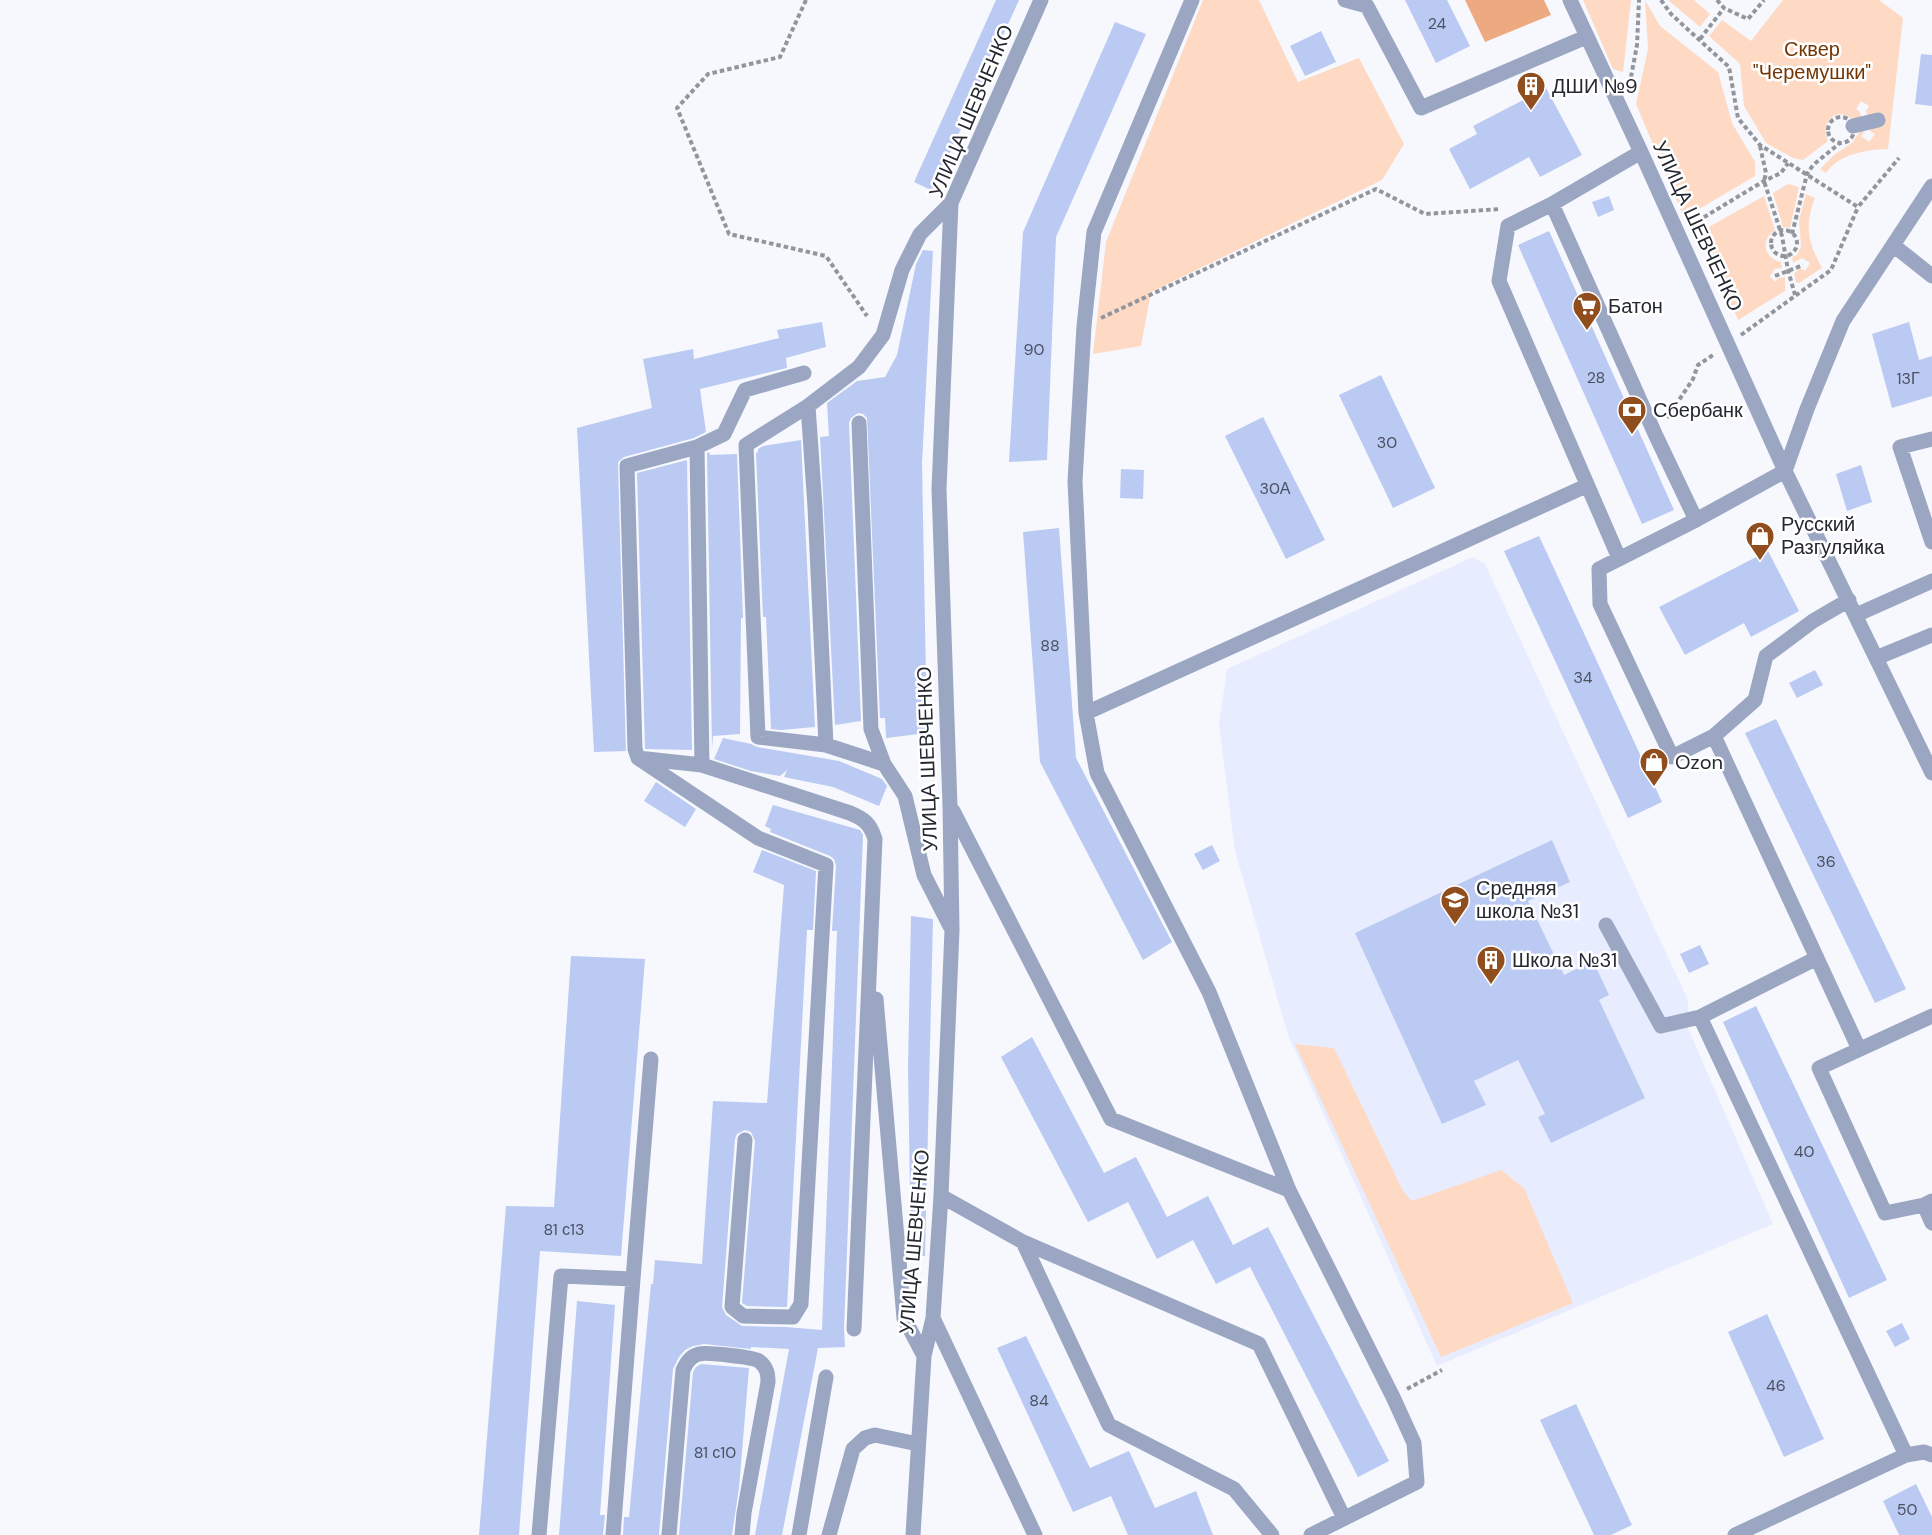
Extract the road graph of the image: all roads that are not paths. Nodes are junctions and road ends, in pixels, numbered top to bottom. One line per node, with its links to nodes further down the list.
1 (1041, 0): 8 (street, УЛИЦА ШЕВЧЕНКО)
2 (1192, 0): 27 (street)
3 (1345, 0): 5 (street)
4 (1570, 0): 5 (street, УЛИЦА ШЕВЧЕНКО)
5 (1586, 37): 6 (street, УЛИЦА ШЕВЧЕНКО)
6 (1641, 152): 9 (street); 17 (street, УЛИЦА ШЕВЧЕНКО)
7 (1932, 186): 10 (street)
8 (951, 203): 13 (street); 34 (street, УЛИЦА ШЕВЧЕНКО)
9 (1552, 204): 18 (street); 19 (street)
10 (1893, 245): 11 (street); 17 (street)
11 (1932, 276)
12 (804, 373): 16 (street)
13 (808, 406): 29 (street); 29 (street)
14 (859, 423): 31 (street)
15 (1932, 439): 20 (street)
16 (697, 447): 30 (street); 32 (street)
17 (1785, 471): 19 (street); 23 (street, УЛИЦА ШЕВЧЕНКО)
18 (1586, 486): 21 (street); 27 (street)
19 (1696, 520): 21 (street)
20 (1932, 542)
21 (1619, 558): 28 (street)
22 (1932, 581): 24 (street)
23 (1849, 600): 24 (street, УЛИЦА ШЕВЧЕНКО); 28 (street)
24 (1856, 615): 26 (street, УЛИЦА ШЕВЧЕНКО)
25 (1932, 635): 26 (street)
26 (1876, 658): 33 (street, УЛИЦА ШЕВЧЕНКО)
27 (1086, 713): 44 (street)
28 (1714, 736): 38 (street)
29 (826, 745): 31 (street)
30 (638, 758): 32 (street); 43 (street)
31 (884, 764): 36 (street)
32 (702, 765): 37 (street)
33 (1932, 773)
34 (950, 806): 36 (street, УЛИЦА ШЕВЧЕНКО); 44 (street)
35 (1606, 925): 40 (street)
36 (952, 930): 45 (street, УЛИЦА ШЕВЧЕНКО)
37 (870, 948): 51 (street); 52 (street)
38 (1817, 958): 40 (street); 41 (street)
39 (1932, 1016): 41 (street)
40 (1700, 1017): 55 (street)
41 (1859, 1049): 46 (street)
42 (651, 1059): 49 (street)
43 (745, 1140)
44 (1289, 1190): 57 (street)
45 (941, 1196): 48 (street); 50 (street, УЛИЦА ШЕВЧЕНКО)
46 (1928, 1203): 47 (street)
47 (1932, 1223)
48 (1023, 1242): 57 (street); 66 (street)
49 (633, 1279): 58 (street); 59 (street)
50 (933, 1318): 52 (street, УЛИЦА ШЕВЧЕНКО); 65 (street)
51 (854, 1329)
52 (924, 1356): 54 (street, УЛИЦА ШЕВЧЕНКО)
53 (826, 1377): 62 (street)
54 (918, 1444): 63 (street); 64 (street, УЛИЦА ШЕВЧЕНКО)
55 (1906, 1455): 56 (street); 68 (street)
56 (1932, 1455)
57 (1344, 1518): 67 (street)
58 (539, 1535)
59 (613, 1535)
60 (669, 1535): 61 (street)
61 (742, 1535)
62 (799, 1535)
63 (829, 1535)
64 (913, 1535)
65 (1035, 1535)
66 (1272, 1535)
67 (1311, 1535)
68 (1735, 1535)

